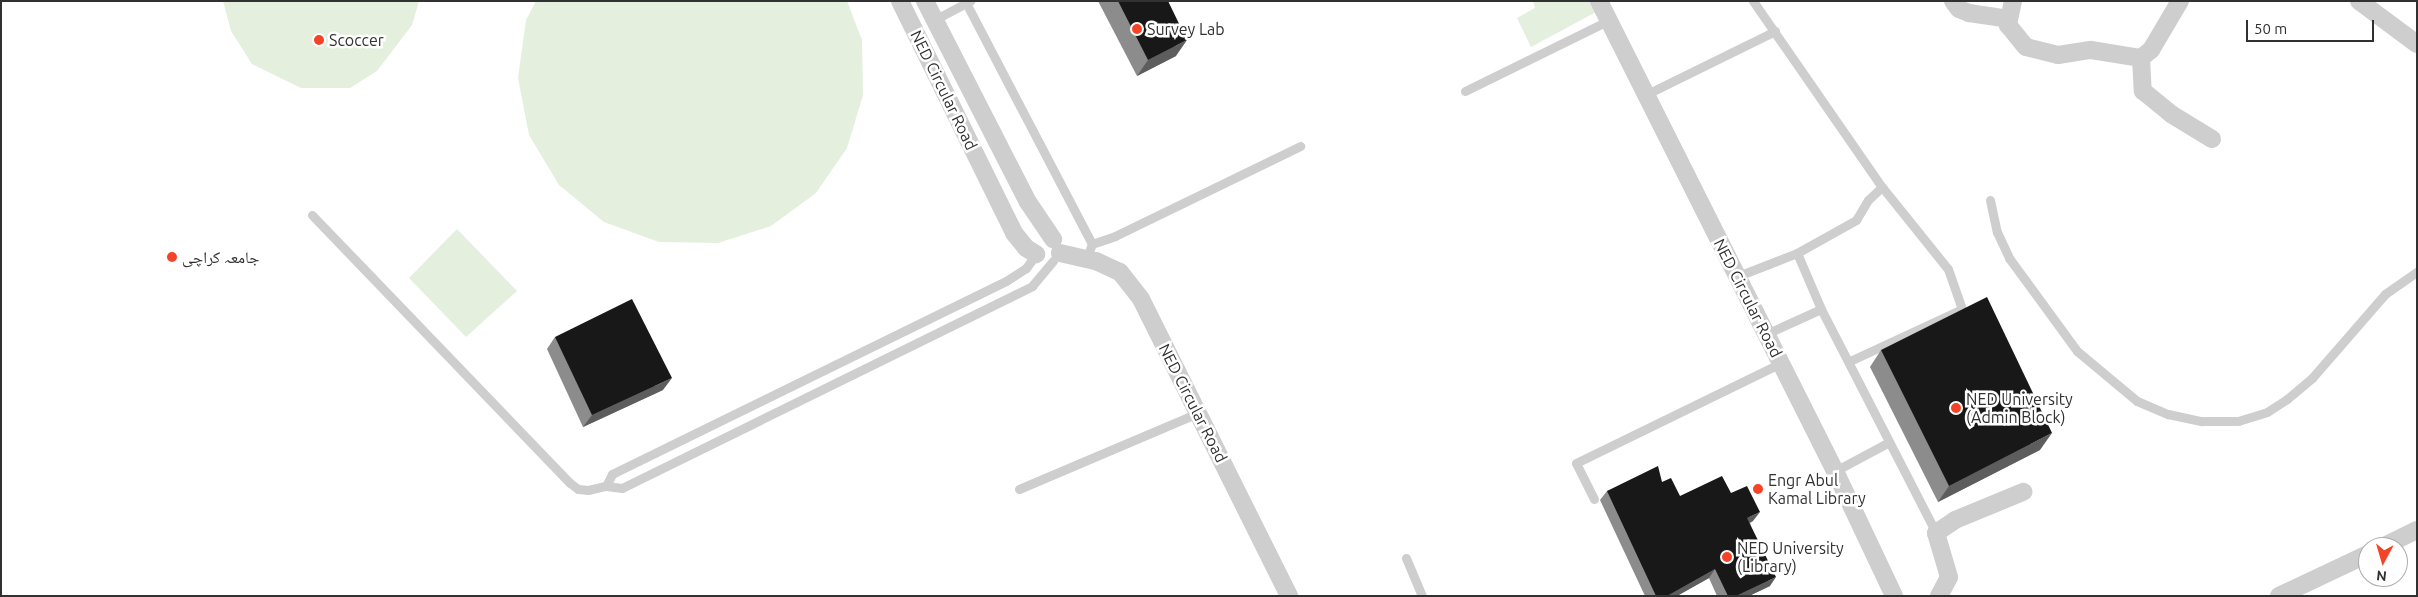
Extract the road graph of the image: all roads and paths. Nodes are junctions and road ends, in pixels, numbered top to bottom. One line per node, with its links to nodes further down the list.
1 (900, 1): 25 (street, NED Circular Road)
2 (925, 1): 11 (street, NED Circular Road)
3 (1753, 1): 12 (lane)
4 (1953, 1): 10 (street)
5 (2013, 1): 10 (street)
6 (2180, 1): 14 (street)
7 (2359, 1): 13 (street)
8 (967, 2): 11 (lane); 23 (lane)
9 (1606, 7): 15 (lane); 16 (street, NED Circular Road)
10 (2009, 19): 14 (street)
11 (934, 20): 22 (street, NED Circular Road)
12 (1775, 32): 16 (lane); 19 (lane)
13 (2417, 44)
14 (2141, 58): 17 (street)
15 (1465, 91)
16 (1645, 95): 27 (street, NED Circular Road)
17 (2212, 139)
18 (1300, 146): 23 (lane)
19 (1882, 187): 24 (lane); 30 (lane)
20 (1990, 200): 26 (lane)
21 (312, 215): 35 (lane)
22 (1055, 251): 23 (street, NED Circular Road); 25 (street); 35 (lane)
23 (1090, 251): 32 (street, NED Circular Road)
24 (1797, 253): 27 (lane); 28 (lane)
25 (1036, 254): 35 (lane)
26 (2417, 272)
27 (1738, 276): 29 (street, NED Circular Road)
28 (1821, 309): 29 (lane); 30 (lane)
29 (1766, 334): 31 (street, NED Circular Road)
30 (1850, 361): 33 (lane)
31 (1781, 363): 34 (street, NED Circular Road); 38 (lane)
32 (1198, 413): 36 (lane); 44 (street, NED Circular Road)
33 (1890, 442): 34 (lane); 40 (lane)
34 (1835, 471): 46 (street, NED Circular Road)
35 (606, 486)
36 (1019, 489)
37 (2023, 492): 40 (street)
38 (1594, 499)
39 (2417, 530): 41 (street)
40 (1936, 533): 47 (street)
41 (2403, 537)
42 (1406, 558): 45 (lane)
43 (2358, 559): 48 (street)
44 (1289, 596)
45 (1422, 596)
46 (1894, 596)
47 (1939, 596)
48 (2279, 596)

